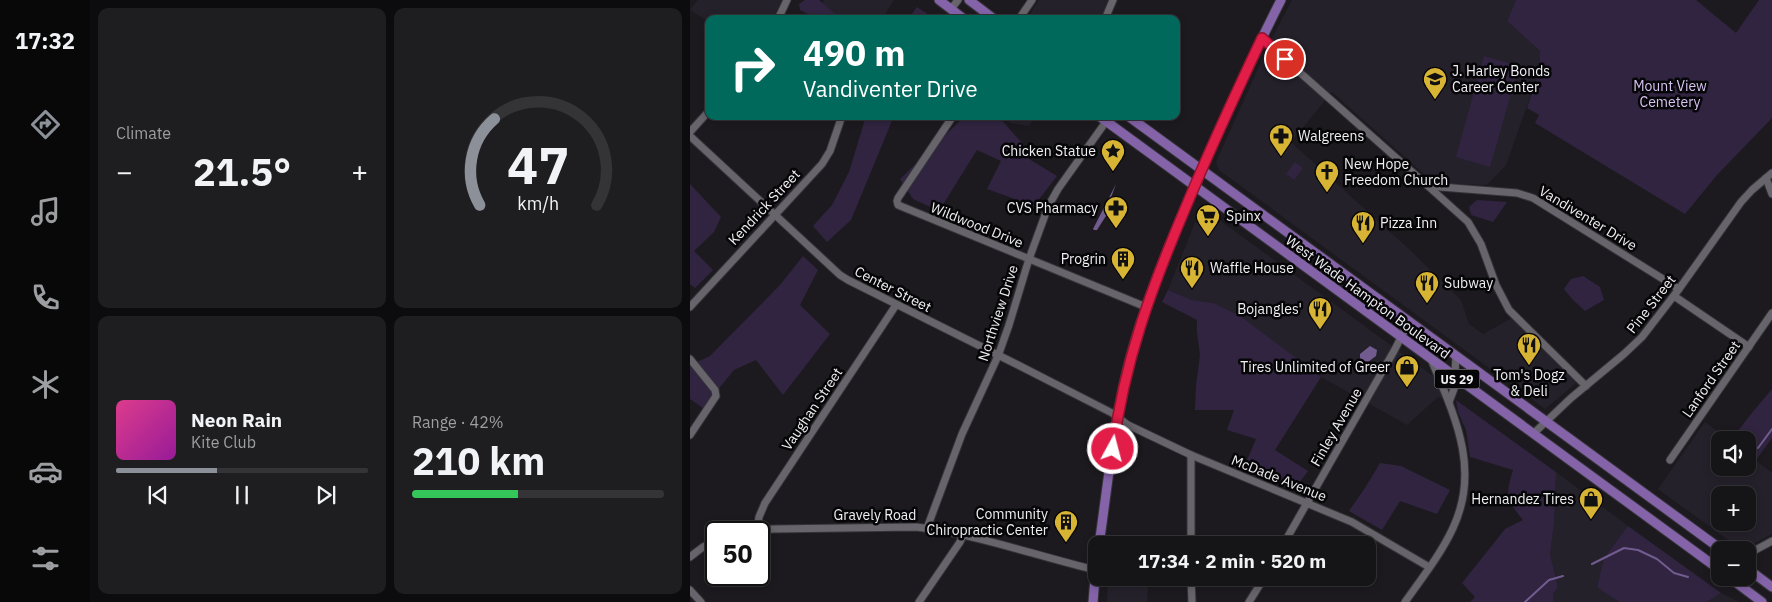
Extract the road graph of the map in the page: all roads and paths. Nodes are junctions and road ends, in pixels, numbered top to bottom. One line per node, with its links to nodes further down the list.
1 (787, 0): 9 (street)
2 (939, 0): 8 (main road)
3 (958, 0): 8 (street)
4 (970, 0): 11 (main road)
5 (1032, 0): 12 (street)
6 (1113, 0): 13 (street)
7 (1281, 0): 14 (main road)
8 (951, 9): 10 (main road)
9 (780, 15)
10 (959, 15)
11 (989, 15)
12 (1022, 15)
13 (1107, 15)
14 (1262, 38): 23 (main road); 27 (street)
15 (705, 115): 21 (street)
16 (841, 120): 29 (street, Kendrick Street)
17 (950, 120): 30 (street, Wildwood Drive)
18 (1104, 120): 30 (street, Northview Drive)
19 (1108, 120): 26 (main road, US 29)
20 (1133, 120): 23 (main road, US 29)
21 (690, 132)
22 (690, 136): 29 (street, Center Street)
23 (1202, 170): 26 (main road); 37 (main road, West Wade Hampton Boulevard / US 29)
24 (1772, 173): 25 (street, Pine Street)
25 (1766, 178): 28 (street); 31 (street, Pine Street)
26 (1194, 186): 35 (main road); 38 (main road, West Wade Hampton Boulevard / US 29)
27 (1428, 186): 31 (street, Vandiventer Drive); 45 (street)
28 (1772, 194)
29 (774, 214): 33 (street, Center Street); 34 (street, Kendrick Street)
30 (1028, 259): 35 (street, Wildwood Drive); 40 (street, Northview Drive)
31 (1679, 290): 32 (street, Pine Street)
32 (1674, 296): 39 (street); 45 (street, Pine Street)
33 (896, 305): 40 (street, Center Street); 54 (street, Vaughan Street)
34 (690, 307)
35 (1146, 307): 47 (main road)
36 (1772, 313): 39 (street, Lanford Street)
37 (1409, 322): 38 (street, Finley Avenue); 41 (main road, West Wade Hampton Boulevard / US 29)
38 (1401, 337): 43 (main road, West Wade Hampton Boulevard / US 29); 53 (street, Finley Avenue)
39 (1749, 347): 52 (street, Lanford Street)
40 (998, 356): 47 (street, Center Street); 55 (street, Northview Drive)
41 (1456, 356): 44 (street); 48 (main road, West Wade Hampton Boulevard / US 29)
42 (690, 359): 50 (street)
43 (1431, 359): 44 (main road, West Wade Hampton Boulevard / US 29); 46 (street)
44 (1455, 377): 46 (street); 49 (main road, West Wade Hampton Boulevard / US 29)
45 (1586, 386): 48 (street, Pine Street)
46 (1449, 402): 67 (street)
47 (1117, 418): 51 (street, McDade Avenue); 58 (main road)
48 (1546, 422): 49 (street, Pine Street); 62 (main road, West Wade Hampton Boulevard / US 29)
49 (1532, 434): 66 (main road, West Wade Hampton Boulevard / US 29)
50 (690, 435)
51 (1191, 456): 53 (street, McDade Avenue); 59 (street)
52 (1670, 460)
53 (1307, 503): 60 (street, Finley Avenue); 67 (street, McDade Avenue)
54 (758, 521)
55 (927, 528): 56 (street, Gravely Road); 57 (street, Gravely Road)
56 (770, 530)
57 (963, 535): 68 (street, Gravely Road); 77 (street)
58 (1100, 536)
59 (1191, 536)
60 (1288, 536)
61 (1772, 541): 64 (street)
62 (1711, 542)
63 (705, 546): 65 (street)
64 (1756, 550)
65 (690, 557)
66 (1711, 563)
67 (1429, 567): 81 (street)
68 (1088, 568)
69 (1756, 575): 74 (main road)
70 (1094, 586): 78 (main road)
71 (1191, 586): 79 (street)
72 (1259, 586): 80 (street)
73 (1741, 586): 82 (main road)
74 (1772, 587)
75 (690, 590): 76 (street)
76 (701, 602)
77 (919, 602)
78 (1093, 602)
79 (1192, 602)
80 (1249, 602)
81 (1405, 602)
82 (1762, 602)

